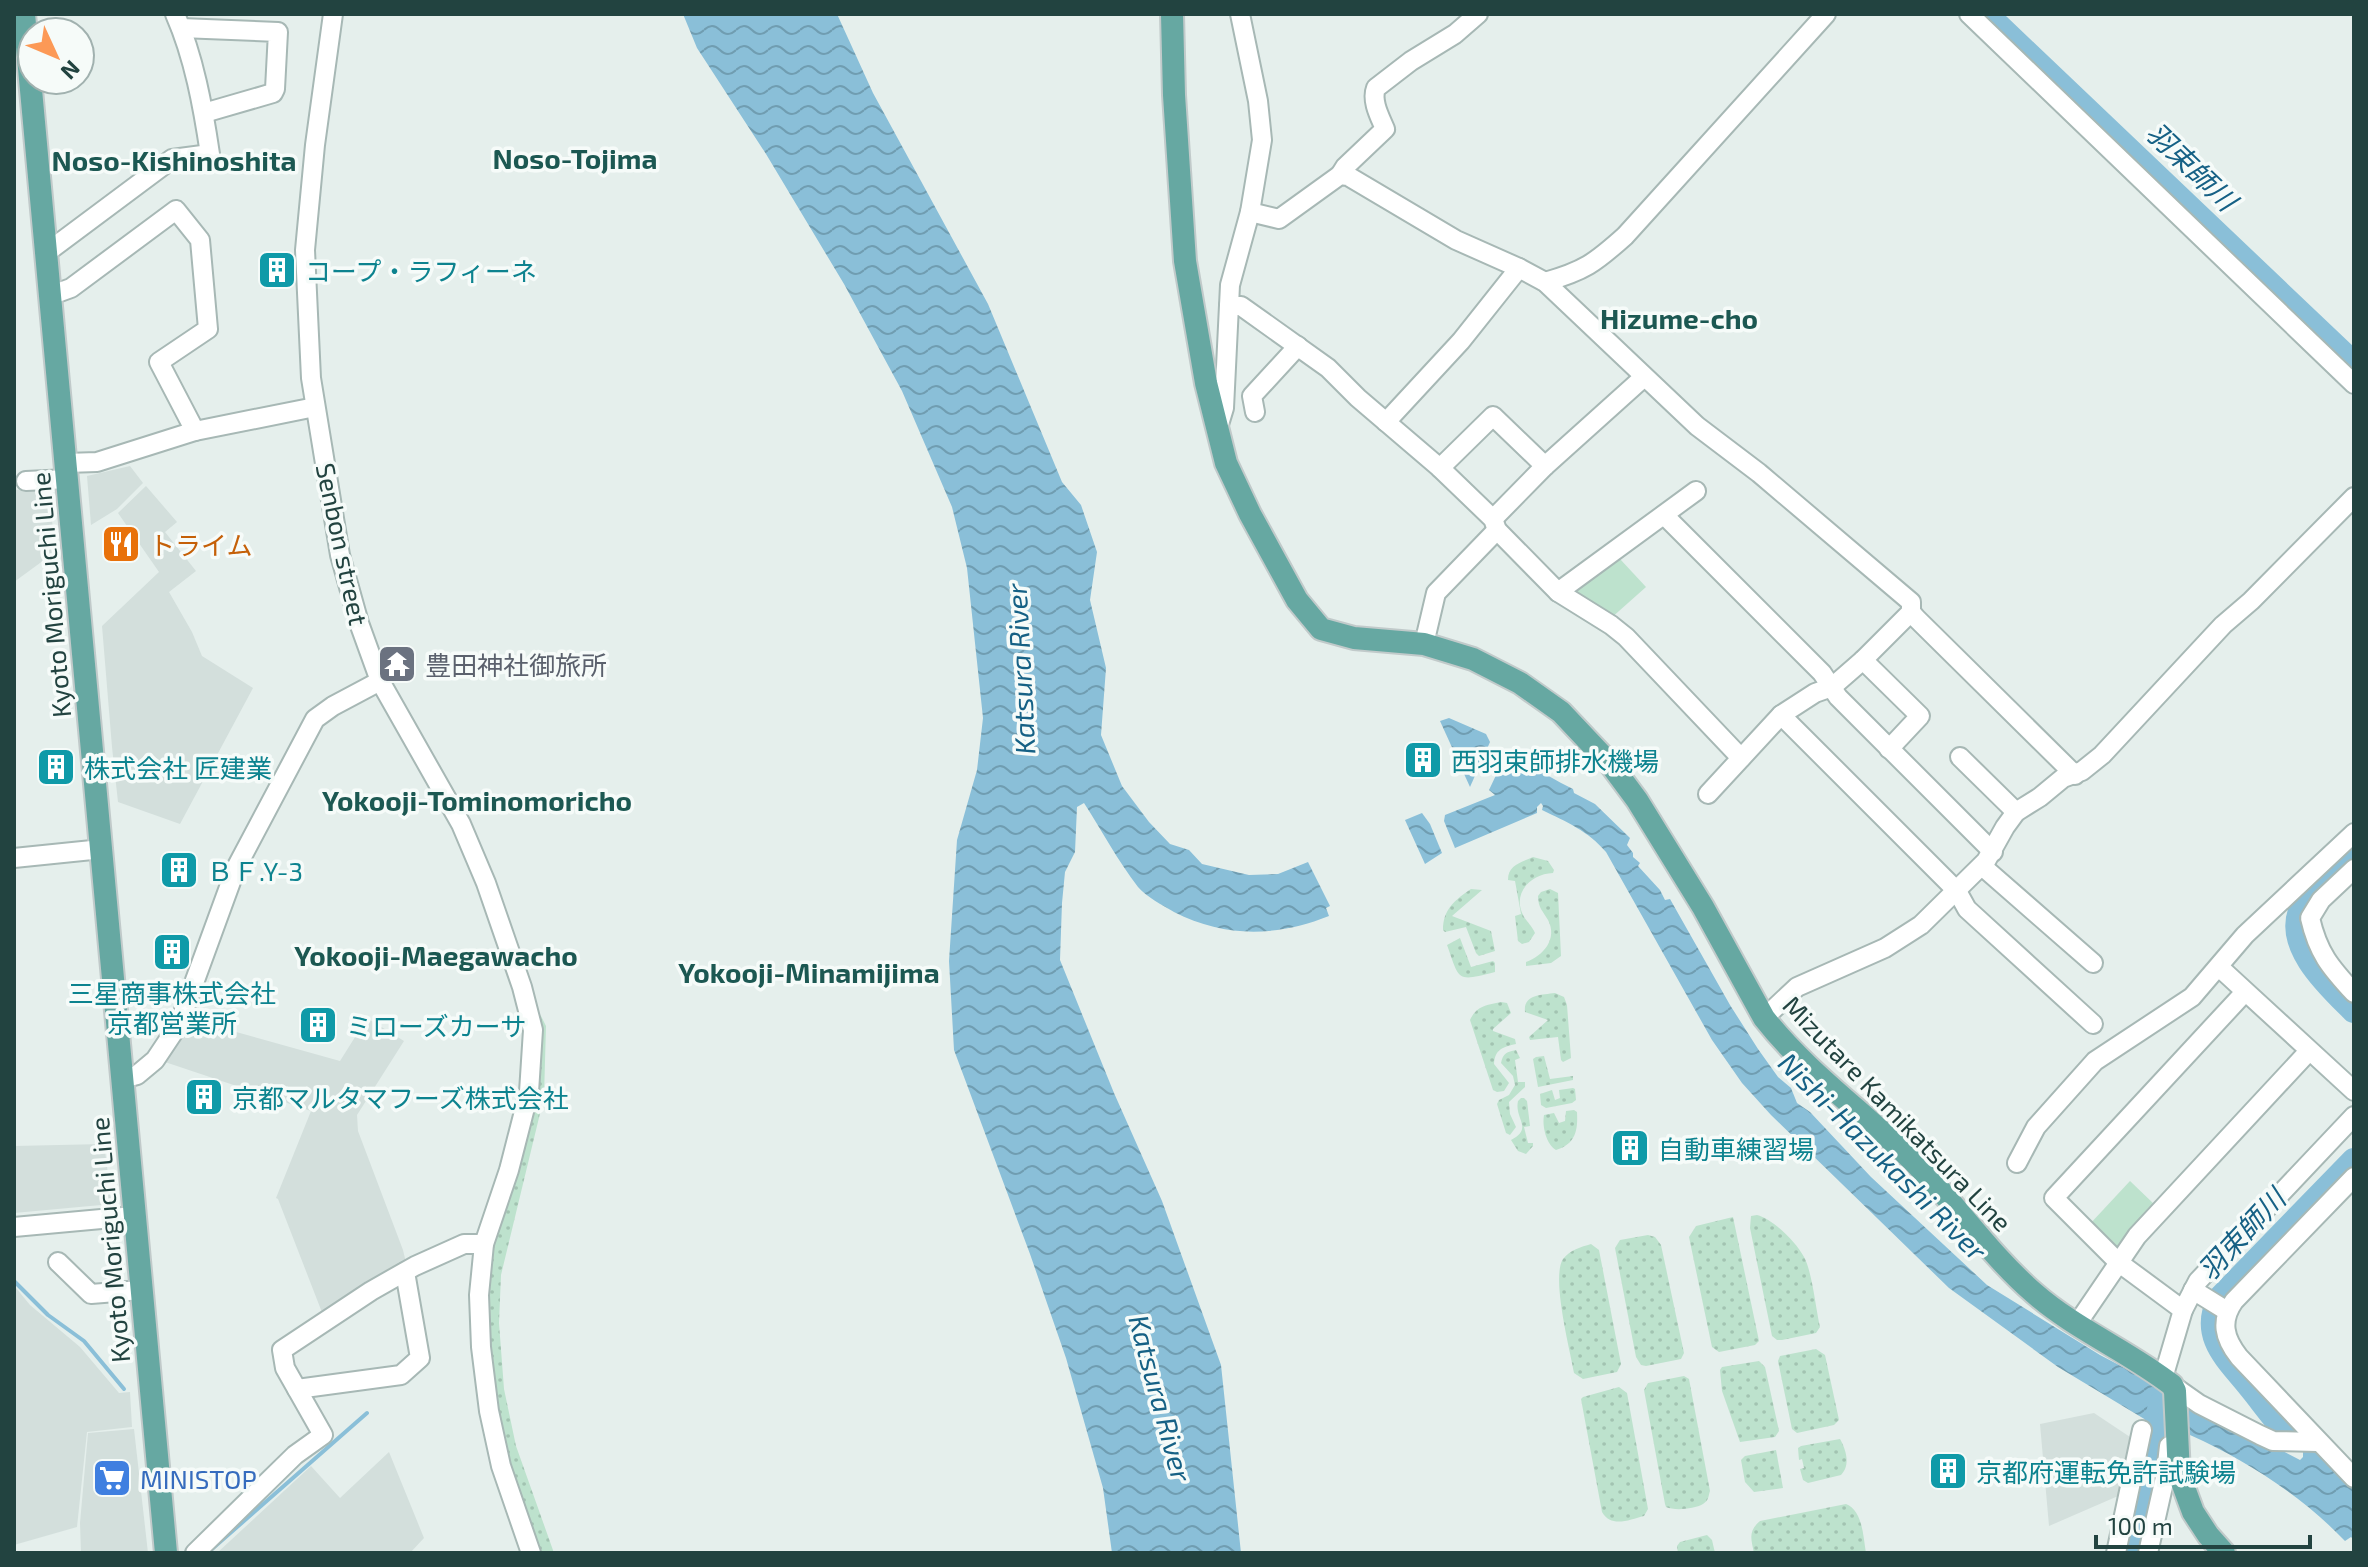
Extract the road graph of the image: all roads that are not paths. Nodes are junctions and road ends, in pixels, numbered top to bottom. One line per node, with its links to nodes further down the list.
1 (24, 14): 12 (main road, Kyoto Moriguchi Line)
2 (333, 14): 20 (street, Senbon street)
3 (1172, 14): 24 (main road, Mizutare Kamikatsura Line)
4 (1240, 14): 11 (street)
5 (1478, 14): 10 (street)
6 (1826, 14): 14 (street)
7 (1969, 14): 19 (street)
8 (178, 21): 9 (street); 9 (street)
9 (204, 113): 12 (street)
10 (1340, 175): 11 (street); 13 (street)
11 (1250, 212): 16 (street)
12 (46, 253): 15 (main road, Kyoto Moriguchi Line)
13 (1519, 268): 14 (street); 22 (street)
14 (1545, 282): 18 (street)
15 (49, 296): 23 (street); 27 (main road, Kyoto Moriguchi Line)
16 (1229, 306): 17 (street); 24 (street)
17 (1298, 346): 21 (street); 22 (street)
18 (1644, 377): 25 (street); 34 (street)
19 (2354, 384)
20 (315, 407): 23 (street); 37 (street, Senbon street)
21 (1255, 412)
22 (1386, 422): 26 (street)
23 (195, 431): 27 (street)
24 (1217, 431): 35 (main road, Mizutare Kamikatsura Line)
25 (1545, 466): 26 (street); 32 (street)
26 (1440, 468): 32 (street)
27 (67, 471): 28 (street); 47 (main road, Kyoto Moriguchi Line)
28 (26, 481)
29 (1696, 491): 31 (street)
30 (2354, 497): 43 (street)
31 (1664, 515): 33 (street); 38 (street)
32 (1495, 524): 33 (street); 35 (street)
33 (1558, 592): 42 (street)
34 (1911, 612): 36 (street); 43 (street)
35 (1424, 644): 56 (main road, Mizutare Kamikatsura Line)
36 (1863, 660): 38 (street); 40 (street)
37 (380, 681): 59 (street); 66 (street, Senbon street)
38 (1832, 687): 39 (street); 40 (street)
39 (1781, 715): 42 (street); 51 (street)
40 (1889, 749): 49 (street)
41 (1960, 757): 45 (street)
42 (1741, 758): 44 (street)
43 (2075, 775): 45 (street)
44 (1708, 794)
45 (2016, 812): 49 (street)
46 (2354, 833): 53 (street)
47 (102, 849): 48 (street); 59 (main road, Kyoto Moriguchi Line)
48 (14, 858)
49 (1987, 859): 51 (street); 52 (street)
50 (2354, 869): 55 (street)
51 (1957, 891): 56 (street); 57 (street)
52 (2093, 963)
53 (2219, 967): 54 (street); 62 (street)
54 (2245, 992): 58 (street); 68 (street)
55 (2354, 993)
56 (1764, 1018): 74 (main road, Mizutare Kamikatsura Line)
57 (2093, 1024)
58 (2309, 1051): 60 (street); 68 (street)
59 (122, 1079): 64 (main road, Kyoto Moriguchi Line)
60 (2354, 1091)
61 (2354, 1116): 71 (street)
62 (2017, 1163)
63 (2354, 1177): 73 (street)
64 (134, 1216): 65 (street); 70 (main road, Kyoto Moriguchi Line)
65 (14, 1227)
66 (484, 1244): 69 (street); 82 (street, Senbon street)
67 (58, 1262): 70 (street)
68 (2118, 1262): 72 (street); 74 (street)
69 (405, 1272): 76 (street); 76 (street)
70 (141, 1290): 80 (main road, Kyoto Moriguchi Line)
71 (2193, 1290): 72 (street); 73 (street)
72 (2183, 1310): 75 (street)
73 (2227, 1311): 77 (street)
74 (2077, 1324): 75 (main road, Mizutare Kamikatsura Line)
75 (2170, 1385): 77 (street); 78 (main road)
76 (297, 1389): 81 (street)
77 (2318, 1442): 79 (street)
78 (2176, 1445): 83 (street); 84 (street); 85 (main road)
79 (2354, 1478)
80 (166, 1553)
81 (195, 1553)
82 (531, 1553)
83 (2116, 1553)
84 (2148, 1553)
85 (2224, 1553)

